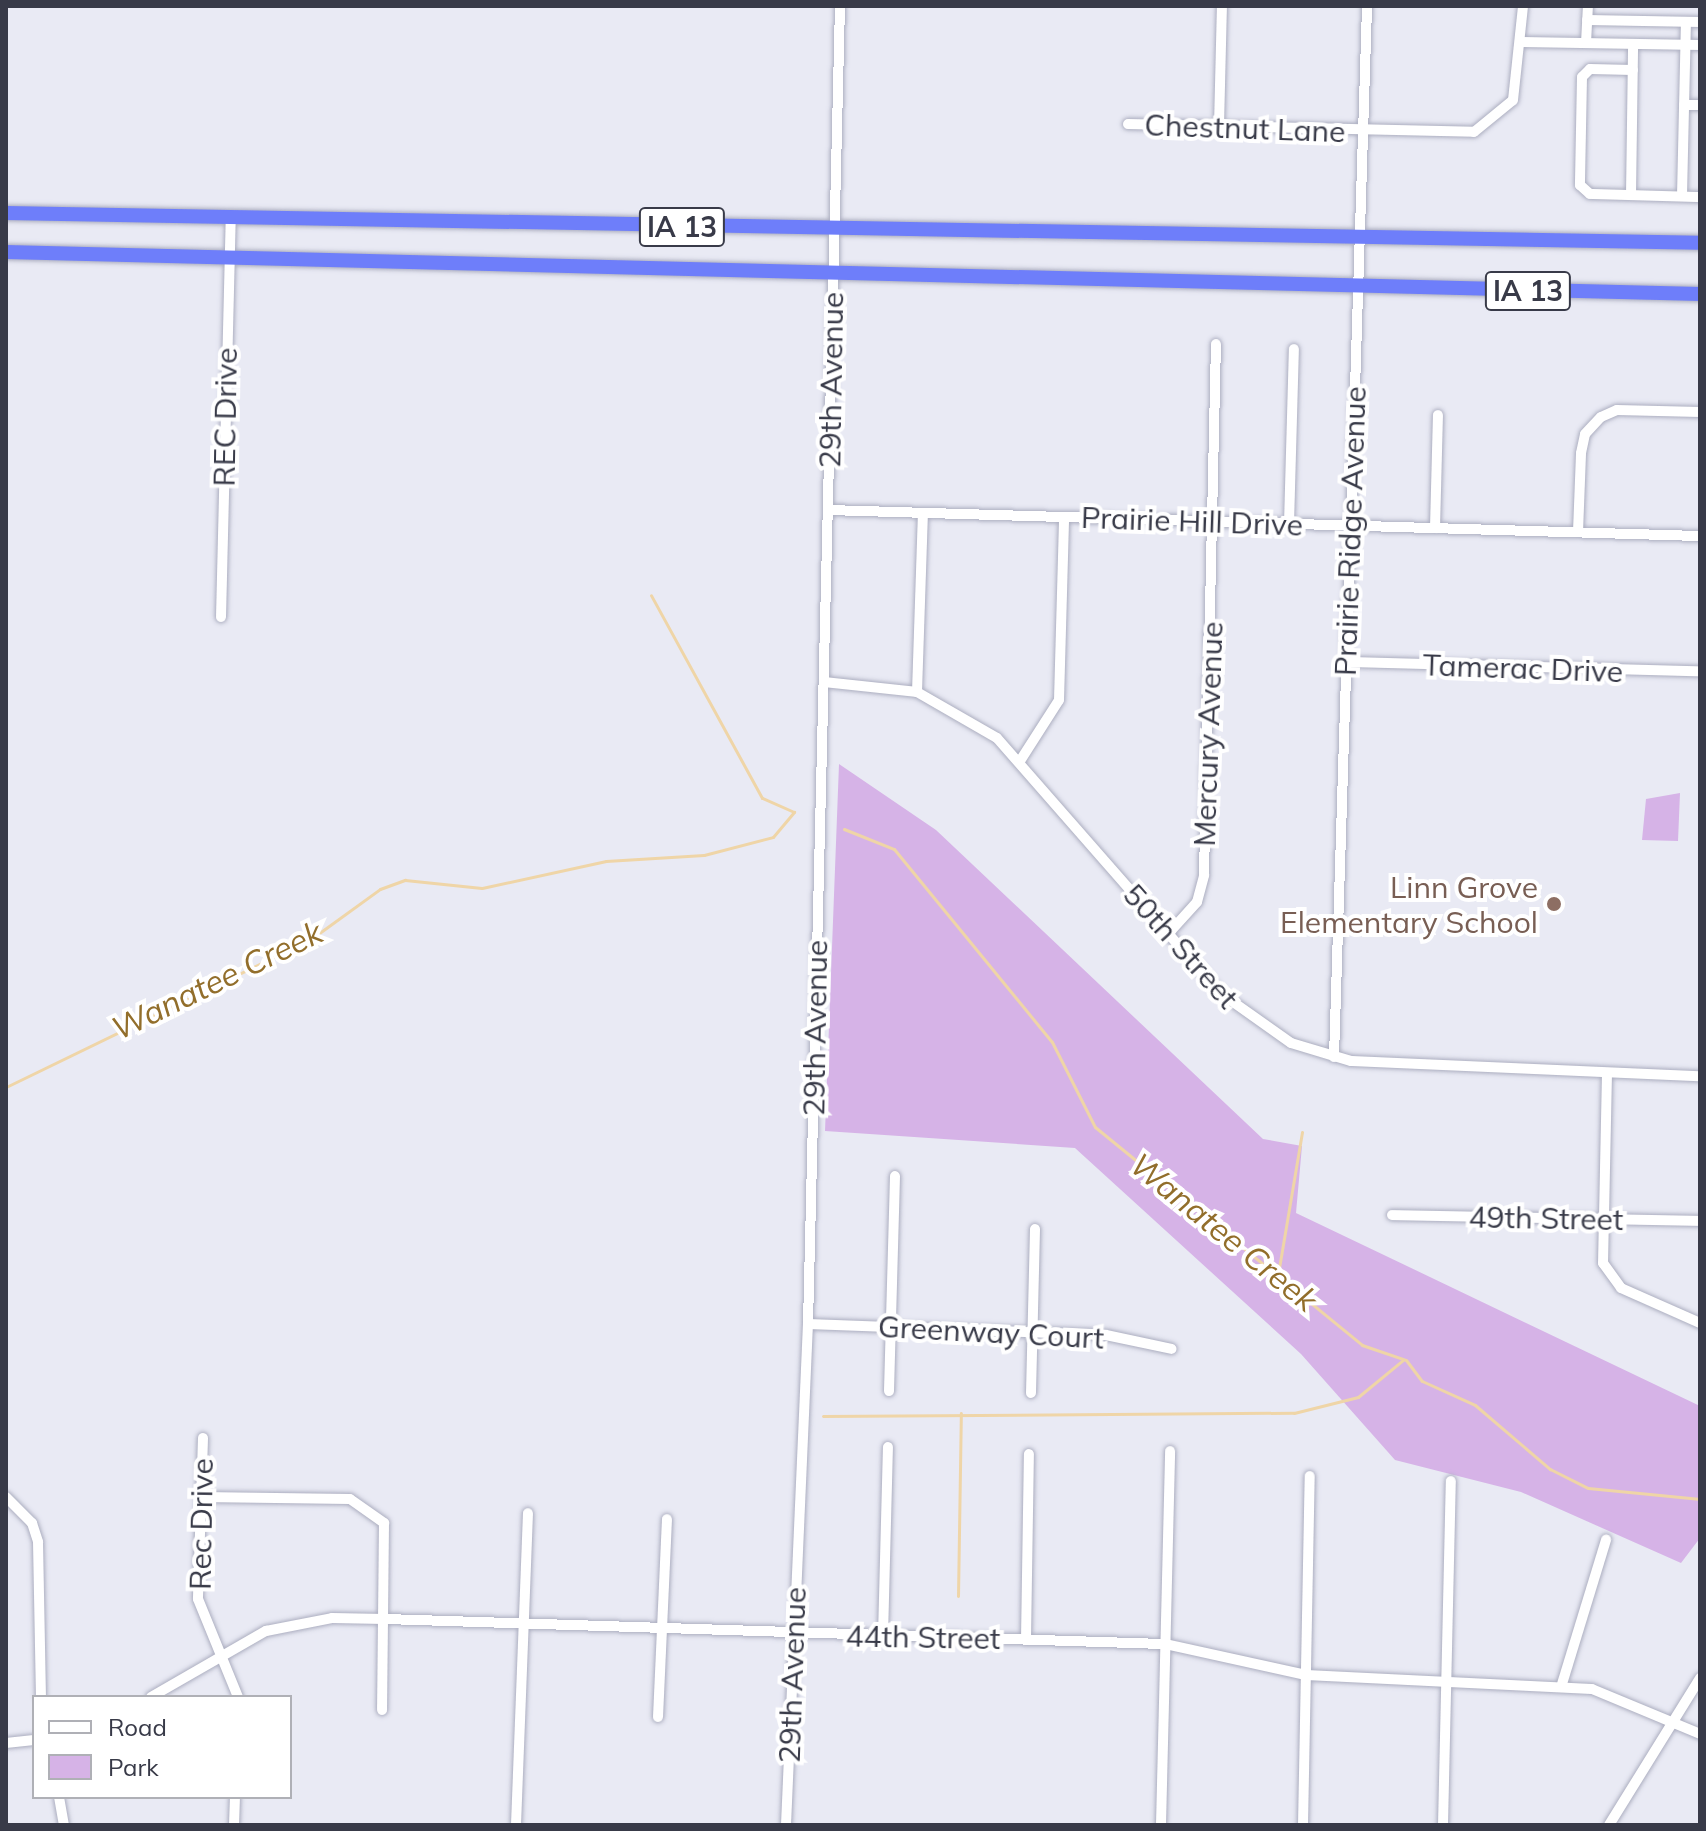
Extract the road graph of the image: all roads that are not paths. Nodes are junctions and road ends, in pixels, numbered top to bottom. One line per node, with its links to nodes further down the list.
1 (840, 6): 25 (street, 29th Avenue)
2 (1222, 6): 18 (street)
3 (1367, 6): 19 (street, Prairie Ridge Avenue)
4 (1523, 6): 9 (street, Chestnut Lane)
5 (1588, 6): 6 (street)
6 (1587, 20): 7 (street); 10 (street)
7 (1686, 22): 8 (street); 12 (street)
8 (1700, 22)
9 (1522, 42): 10 (street); 19 (street, Chestnut Lane)
10 (1586, 43): 11 (street)
11 (1633, 44): 12 (street); 14 (street)
12 (1685, 45): 13 (street); 15 (street)
13 (1700, 45)
14 (1633, 70): 20 (street); 20 (street)
15 (1684, 105): 16 (street); 21 (street)
16 (1700, 105)
17 (1128, 124): 18 (street, Chestnut Lane)
18 (1219, 126): 19 (street, Chestnut Lane)
19 (1362, 132): 26 (street, Prairie Ridge Avenue)
20 (1631, 195): 21 (street)
21 (1682, 196): 22 (street)
22 (1700, 197)
23 (6, 213): 24 (highway, IA 13)
24 (231, 217): 25 (highway, IA 13); 29 (street, REC Drive)
25 (834, 230): 26 (highway, IA 13); 30 (street, 29th Avenue)
26 (1359, 236): 27 (highway, IA 13); 31 (street, Prairie Ridge Avenue)
27 (1700, 243)
28 (6, 252): 29 (highway, IA 13)
29 (229, 257): 30 (highway, IA 13); 46 (street, REC Drive)
30 (833, 274): 31 (highway, IA 13); 37 (street, 29th Avenue)
31 (1357, 287): 32 (highway, IA 13); 42 (street, Prairie Ridge Avenue)
32 (1700, 294)
33 (1216, 344): 40 (street, Mercury Avenue)
34 (1294, 349): 41 (street)
35 (1700, 412): 44 (street)
36 (1438, 415): 43 (street)
37 (828, 510): 38 (street, Prairie Hill Drive); 49 (street, 29th Avenue)
38 (923, 513): 39 (street, Prairie Hill Drive); 50 (street)
39 (1064, 517): 40 (street, Prairie Hill Drive); 51 (street)
40 (1214, 522): 41 (street, Prairie Hill Drive); 52 (street, Mercury Avenue)
41 (1289, 524): 42 (street, Prairie Hill Drive)
42 (1349, 526): 43 (street, Prairie Hill Drive); 47 (street, Prairie Ridge Avenue)
43 (1435, 528): 44 (street, Prairie Hill Drive)
44 (1578, 532): 45 (street, Prairie Hill Drive)
45 (1700, 536)
46 (221, 617)
47 (1346, 662): 48 (street, Tamerac Drive); 53 (street, Prairie Ridge Avenue)
48 (1700, 671)
49 (824, 682): 50 (street, 50th Street); 62 (street, 29th Avenue)
50 (917, 692): 51 (street, 50th Street)
51 (1020, 761): 52 (street, 50th Street)
52 (1168, 934): 53 (street, 50th Street)
53 (1334, 1057): 54 (street, 50th Street)
54 (1607, 1073): 55 (street, 50th Street); 58 (street)
55 (1700, 1076)
56 (895, 1176): 63 (street)
57 (1392, 1215): 58 (street, 49th Street)
58 (1602, 1219): 59 (street, 49th Street); 61 (street)
59 (1700, 1221)
60 (1035, 1229): 64 (street)
61 (1700, 1323)
62 (808, 1324): 63 (street, Greenway Court); 82 (street, 29th Avenue)
63 (891, 1327): 64 (street, Greenway Court); 66 (street)
64 (1032, 1330): 65 (street, Greenway Court); 67 (street)
65 (1172, 1349)
66 (889, 1391)
67 (1031, 1393)
68 (203, 1438): 75 (street, Rec Drive)
69 (888, 1447): 83 (street)
70 (1170, 1451): 85 (street)
71 (1029, 1454): 84 (street)
72 (1310, 1476): 87 (street)
73 (1451, 1481): 89 (street)
74 (6, 1497): 91 (street)
75 (201, 1497): 79 (street); 86 (street, Rec Drive)
76 (528, 1513): 80 (street)
77 (667, 1519): 81 (street)
78 (1606, 1540): 90 (street)
79 (385, 1619): 80 (street, 44th Street); 86 (street, 44th Street); 94 (street)
80 (524, 1624): 81 (street, 44th Street); 104 (street)
81 (662, 1629): 82 (street, 44th Street); 95 (street)
82 (793, 1633): 83 (street, 44th Street); 105 (street, 29th Avenue)
83 (883, 1636): 84 (street, 44th Street)
84 (1026, 1639): 85 (street, 44th Street)
85 (1165, 1644): 87 (street, 44th Street); 106 (street)
86 (219, 1652): 92 (street, 44th Street); 93 (street, Rec Drive)
87 (1306, 1675): 89 (street, 44th Street); 107 (street)
88 (1700, 1678): 96 (street)
89 (1446, 1679): 90 (street, 44th Street); 108 (street)
90 (1562, 1684): 96 (street, 44th Street)
91 (41, 1695)
92 (154, 1695)
93 (237, 1695)
94 (382, 1710)
95 (658, 1717)
96 (1674, 1720): 97 (street, 44th Street); 109 (street)
97 (1700, 1734)
98 (32, 1740): 99 (street)
99 (6, 1743)
100 (59, 1799): 102 (street)
101 (235, 1799): 103 (street)
102 (64, 1825)
103 (234, 1825)
104 (516, 1825)
105 (786, 1825)
106 (1161, 1825)
107 (1303, 1825)
108 (1443, 1825)
109 (1609, 1825)

